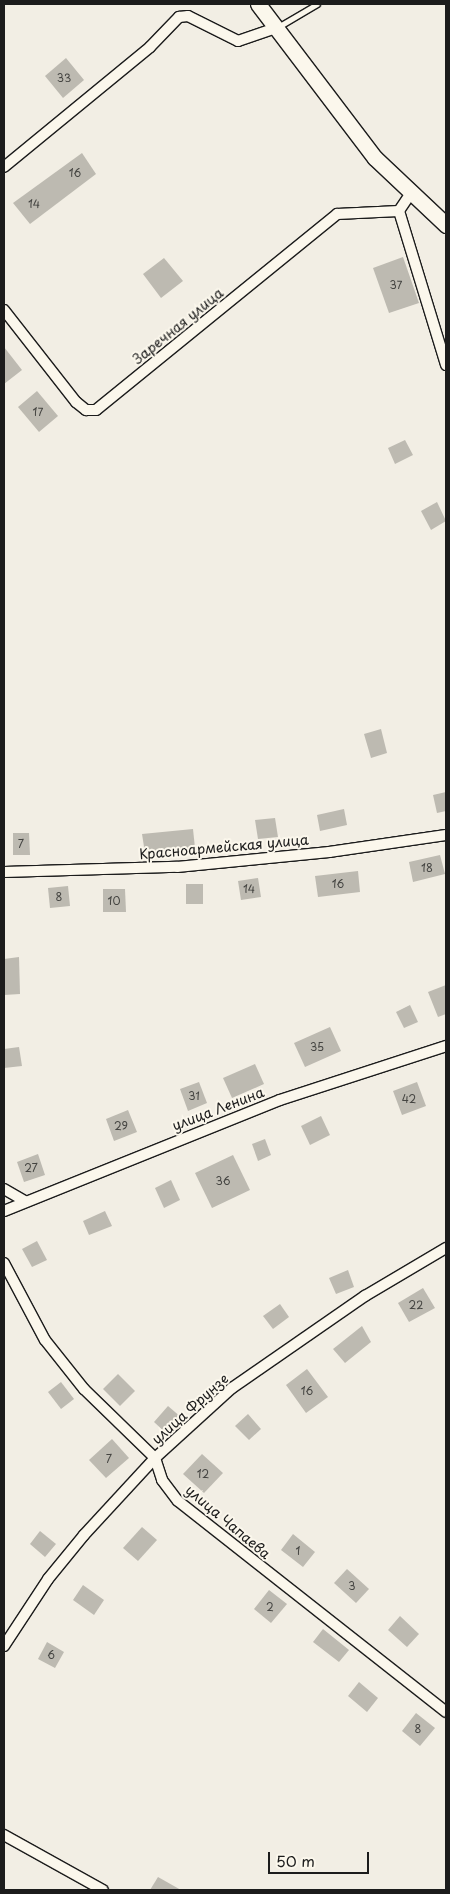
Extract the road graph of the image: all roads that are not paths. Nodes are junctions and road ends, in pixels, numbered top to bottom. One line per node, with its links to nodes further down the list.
1 (258, 4): 3 (main road)
2 (317, 4): 3 (lane)
3 (276, 28): 4 (street); 5 (main road)
4 (4, 167)
5 (411, 193): 6 (street); 7 (main road)
6 (399, 211): 8 (street, Заречная улица); 9 (street)
7 (446, 225)
8 (4, 310)
9 (446, 365)
10 (446, 835): 11 (street, Красноармейская улица)
11 (4, 872)
12 (446, 1046): 14 (street, улица Ленина)
13 (4, 1190): 14 (street)
14 (25, 1201): 15 (street, улица Ленина)
15 (4, 1212)
16 (446, 1248): 18 (street, улица Фрунзе)
17 (4, 1263): 18 (street, улица Чапаева)
18 (155, 1458): 19 (street, улица Фрунзе); 20 (street, улица Чапаева)
19 (4, 1646)
20 (446, 1712)
21 (4, 1834): 22 (street)
22 (103, 1890)

